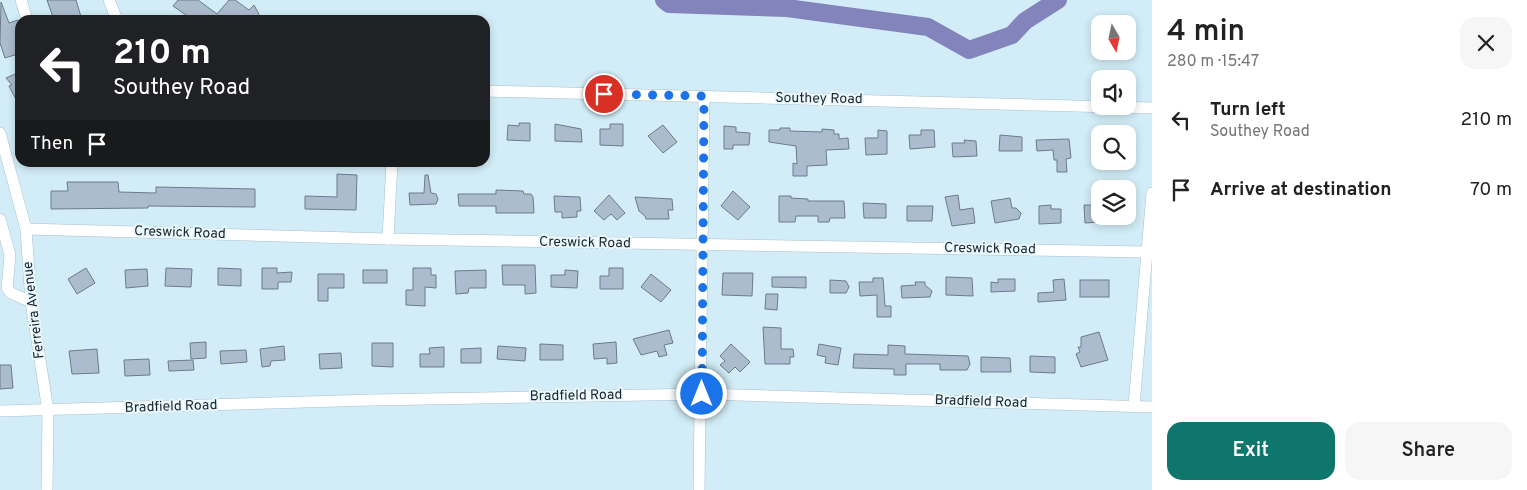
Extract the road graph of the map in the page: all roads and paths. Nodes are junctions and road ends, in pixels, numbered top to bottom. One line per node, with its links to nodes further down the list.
1 (21, 0): 3 (street)
2 (109, 0): 4 (street)
3 (26, 15)
4 (115, 15)
5 (490, 91): 6 (street, Southey Road)
6 (704, 96): 7 (street, Southey Road); 16 (street)
7 (1152, 108)
8 (0, 133): 9 (street, Ferreira Avenue)
9 (10, 166): 11 (street); 14 (street, Ferreira Avenue)
10 (392, 167): 15 (street)
11 (0, 174)
12 (1152, 193): 17 (street)
13 (0, 219): 18 (street)
14 (26, 229): 15 (street, Creswick Road); 18 (street, Ferreira Avenue)
15 (388, 240): 16 (street, Creswick Road)
16 (702, 244): 17 (street, Creswick Road); 19 (street)
17 (1145, 252): 20 (street)
18 (31, 302): 23 (street, Ferreira Avenue)
19 (702, 394): 20 (street, Bradfield Road); 23 (street, Bradfield Road); 25 (street)
20 (1134, 406): 21 (street, Bradfield Road)
21 (1152, 407)
22 (0, 411): 23 (street, Bradfield Road)
23 (48, 411): 24 (street, Ferreira Avenue)
24 (47, 490)
25 (700, 490)

